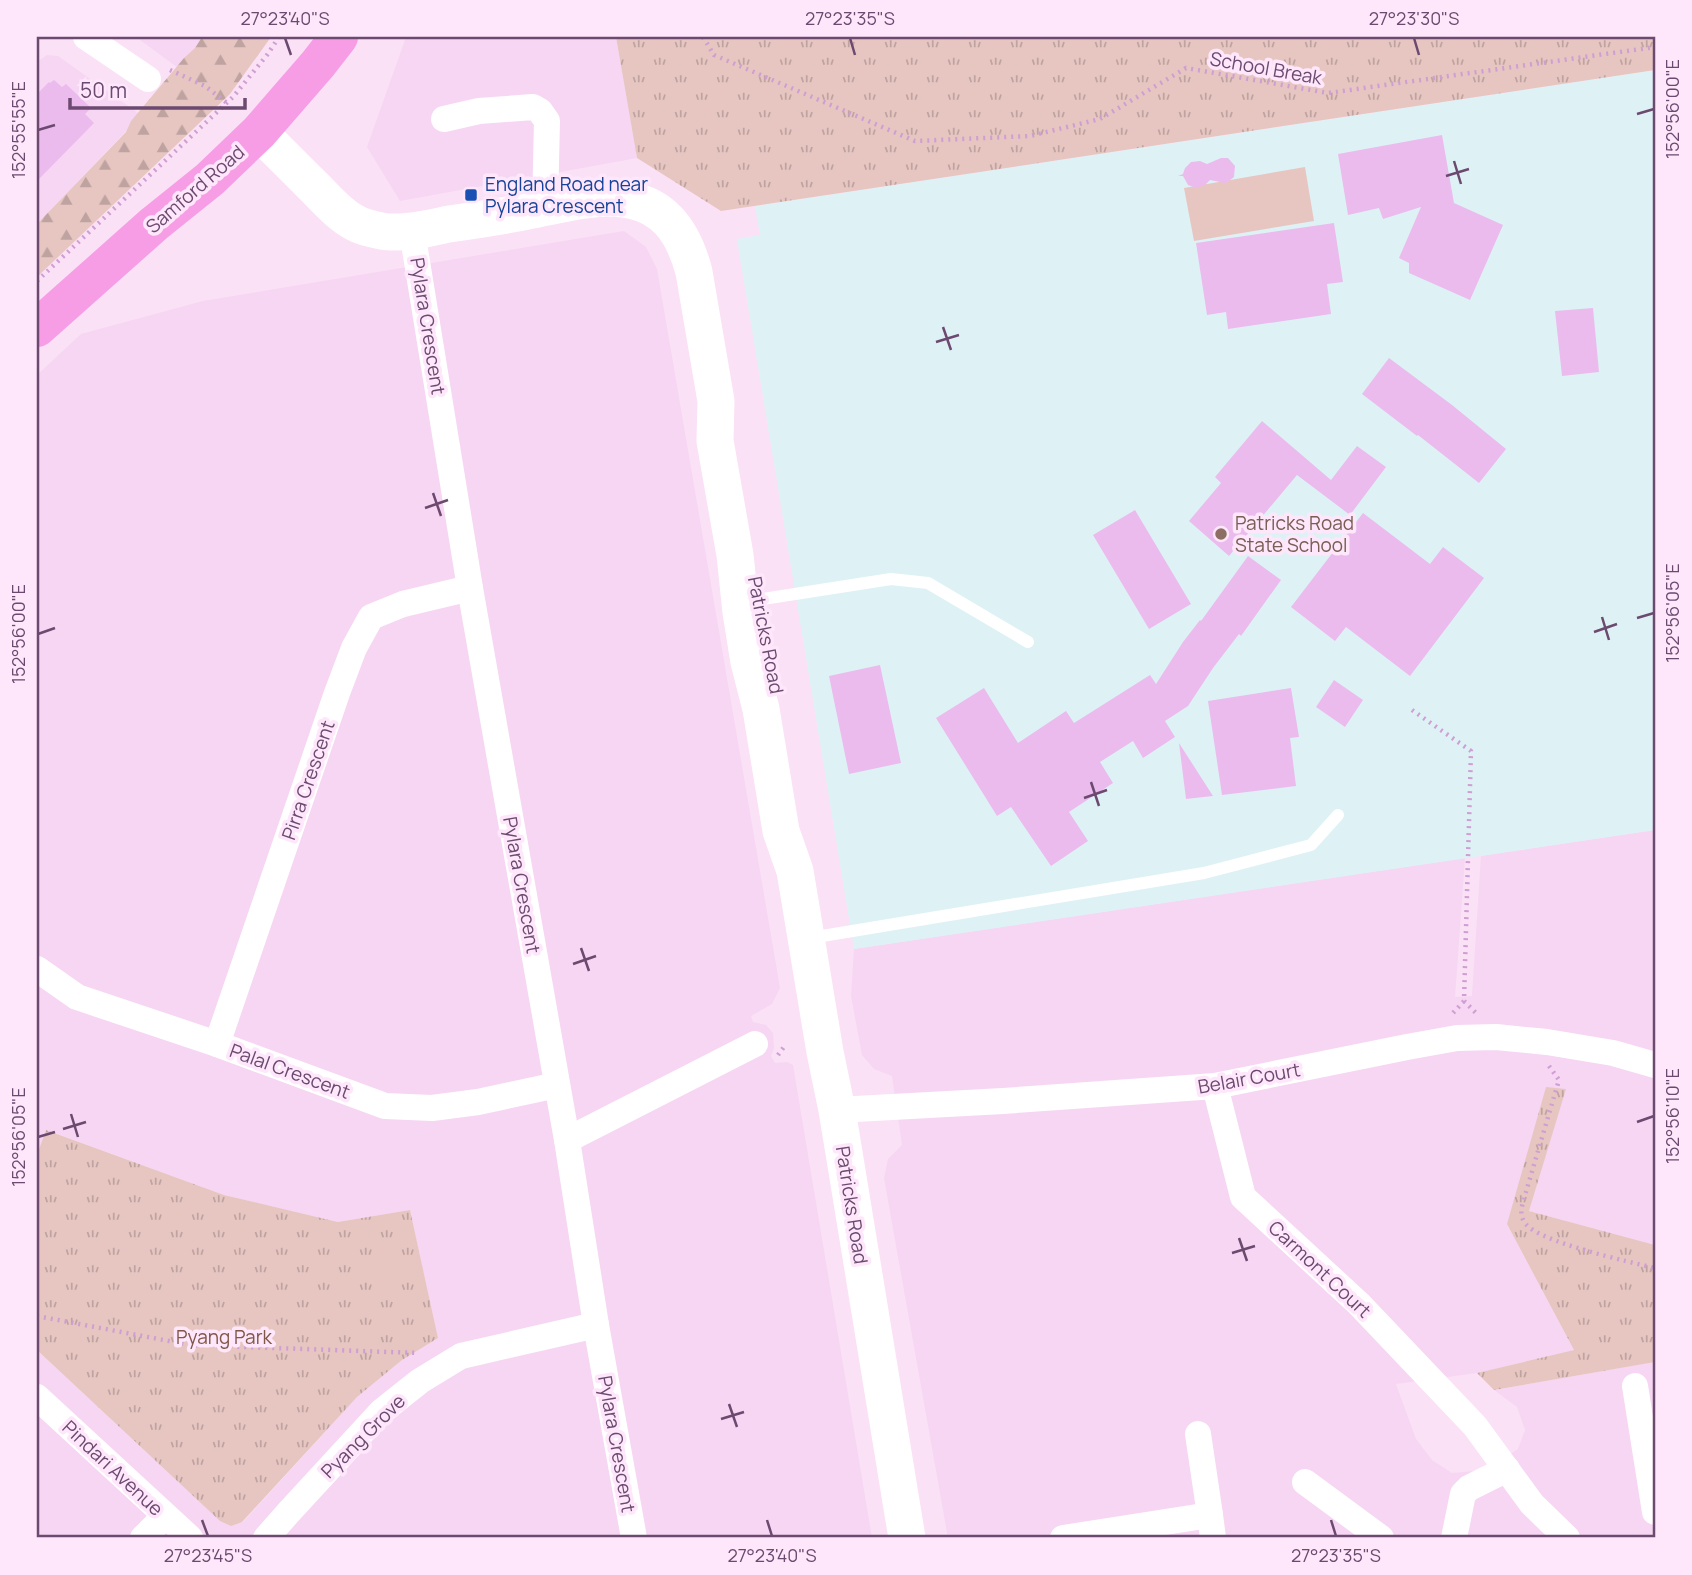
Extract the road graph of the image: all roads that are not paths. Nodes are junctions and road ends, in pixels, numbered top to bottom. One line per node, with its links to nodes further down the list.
1 (86, 37): 3 (street)
2 (340, 37): 5 (main road, Samford Road)
3 (157, 74)
4 (444, 119): 6 (street)
5 (259, 132): 7 (main road); 8 (main road, Samford Road)
6 (545, 207): 7 (main road); 9 (main road, Patricks Road)
7 (412, 231): 10 (street, Pylara Crescent)
8 (37, 328)
9 (716, 401): 11 (main road, Patricks Road); 14 (main road, Patricks Road)
10 (470, 588): 17 (street, Pirra Crescent); 20 (street, Pylara Crescent)
11 (763, 599): 12 (lane); 14 (main road, Patricks Road)
12 (1028, 642)
13 (1338, 815): 15 (lane)
14 (796, 871): 15 (main road, Patricks Road)
15 (807, 938): 22 (main road, Patricks Road)
16 (37, 969): 17 (street, Palal Crescent)
17 (217, 1044): 20 (street, Palal Crescent)
18 (766, 1050): 23 (street)
19 (1655, 1065): 21 (street, Belair Court)
20 (556, 1085): 23 (street, Pylara Crescent)
21 (1215, 1087): 22 (street, Belair Court); 28 (street, Carmont Court)
22 (837, 1110): 37 (main road, Patricks Road)
23 (567, 1140): 24 (street, Pylara Crescent)
24 (596, 1325): 35 (street, Pyang Grove); 36 (street, Pylara Crescent)
25 (1635, 1386): 30 (street)
26 (37, 1398): 31 (street, Pindari Avenue)
27 (1198, 1434): 32 (street)
28 (1507, 1469): 40 (street); 41 (street, Carmont Court)
29 (1305, 1482): 39 (street)
30 (1655, 1512)
31 (165, 1516): 33 (street); 34 (street, Pindari Avenue)
32 (1211, 1527): 38 (street)
33 (143, 1538)
34 (190, 1538)
35 (267, 1538)
36 (634, 1538)
37 (907, 1538)
38 (1063, 1538)
39 (1381, 1538)
40 (1454, 1538)
41 (1567, 1538)

